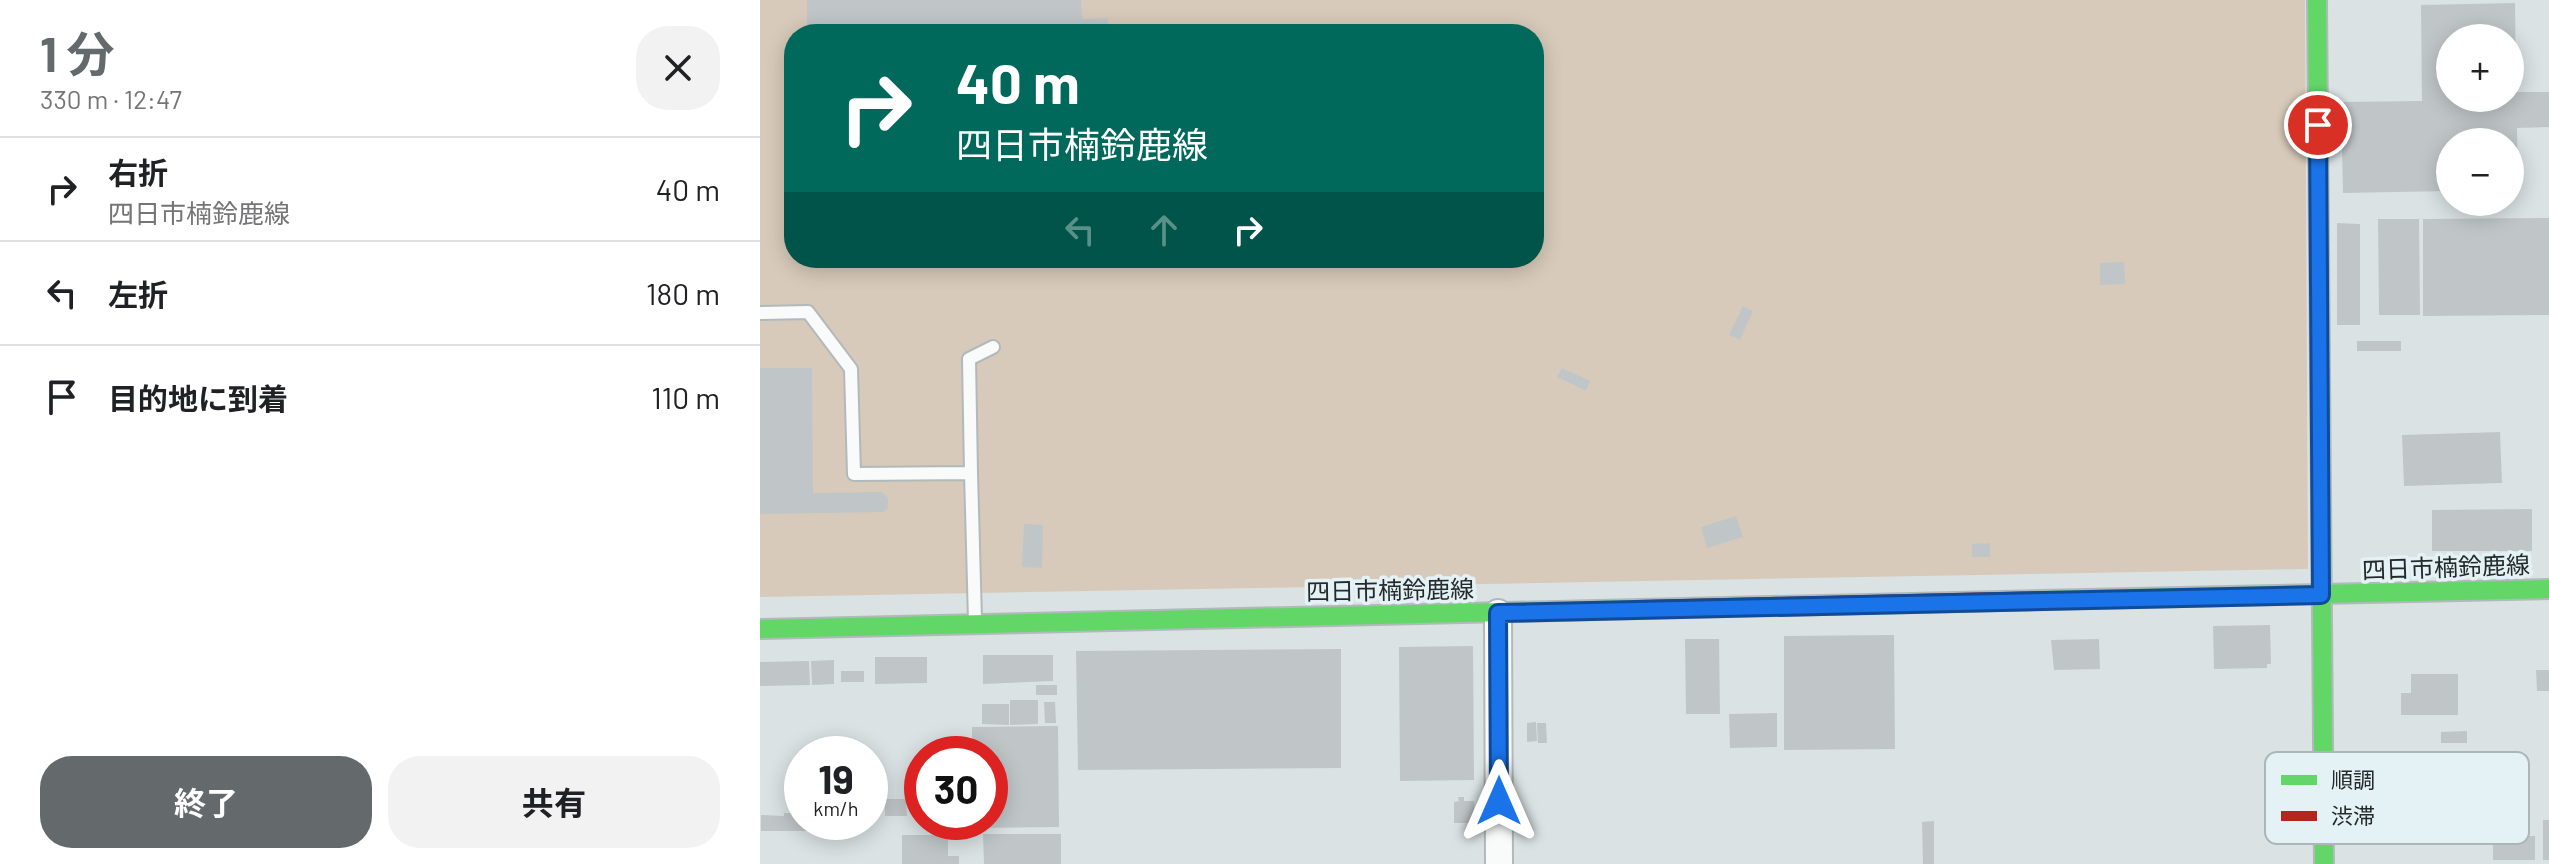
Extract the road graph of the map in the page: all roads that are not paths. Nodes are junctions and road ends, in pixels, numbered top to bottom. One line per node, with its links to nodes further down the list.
1 (2317, 0): 6 (main road)
2 (760, 313): 4 (lane)
3 (993, 347): 4 (lane)
4 (971, 473): 8 (lane)
5 (2549, 589): 6 (main road, 四日市楠鈴鹿線)
6 (2321, 595): 7 (main road, 四日市楠鈴鹿線); 10 (main road)
7 (1498, 613): 8 (main road, 四日市楠鈴鹿線); 12 (street)
8 (975, 623): 9 (main road, 四日市楠鈴鹿線)
9 (760, 629)
10 (2323, 752)
11 (2324, 844): 13 (main road)
12 (1499, 864)
13 (2324, 864)

